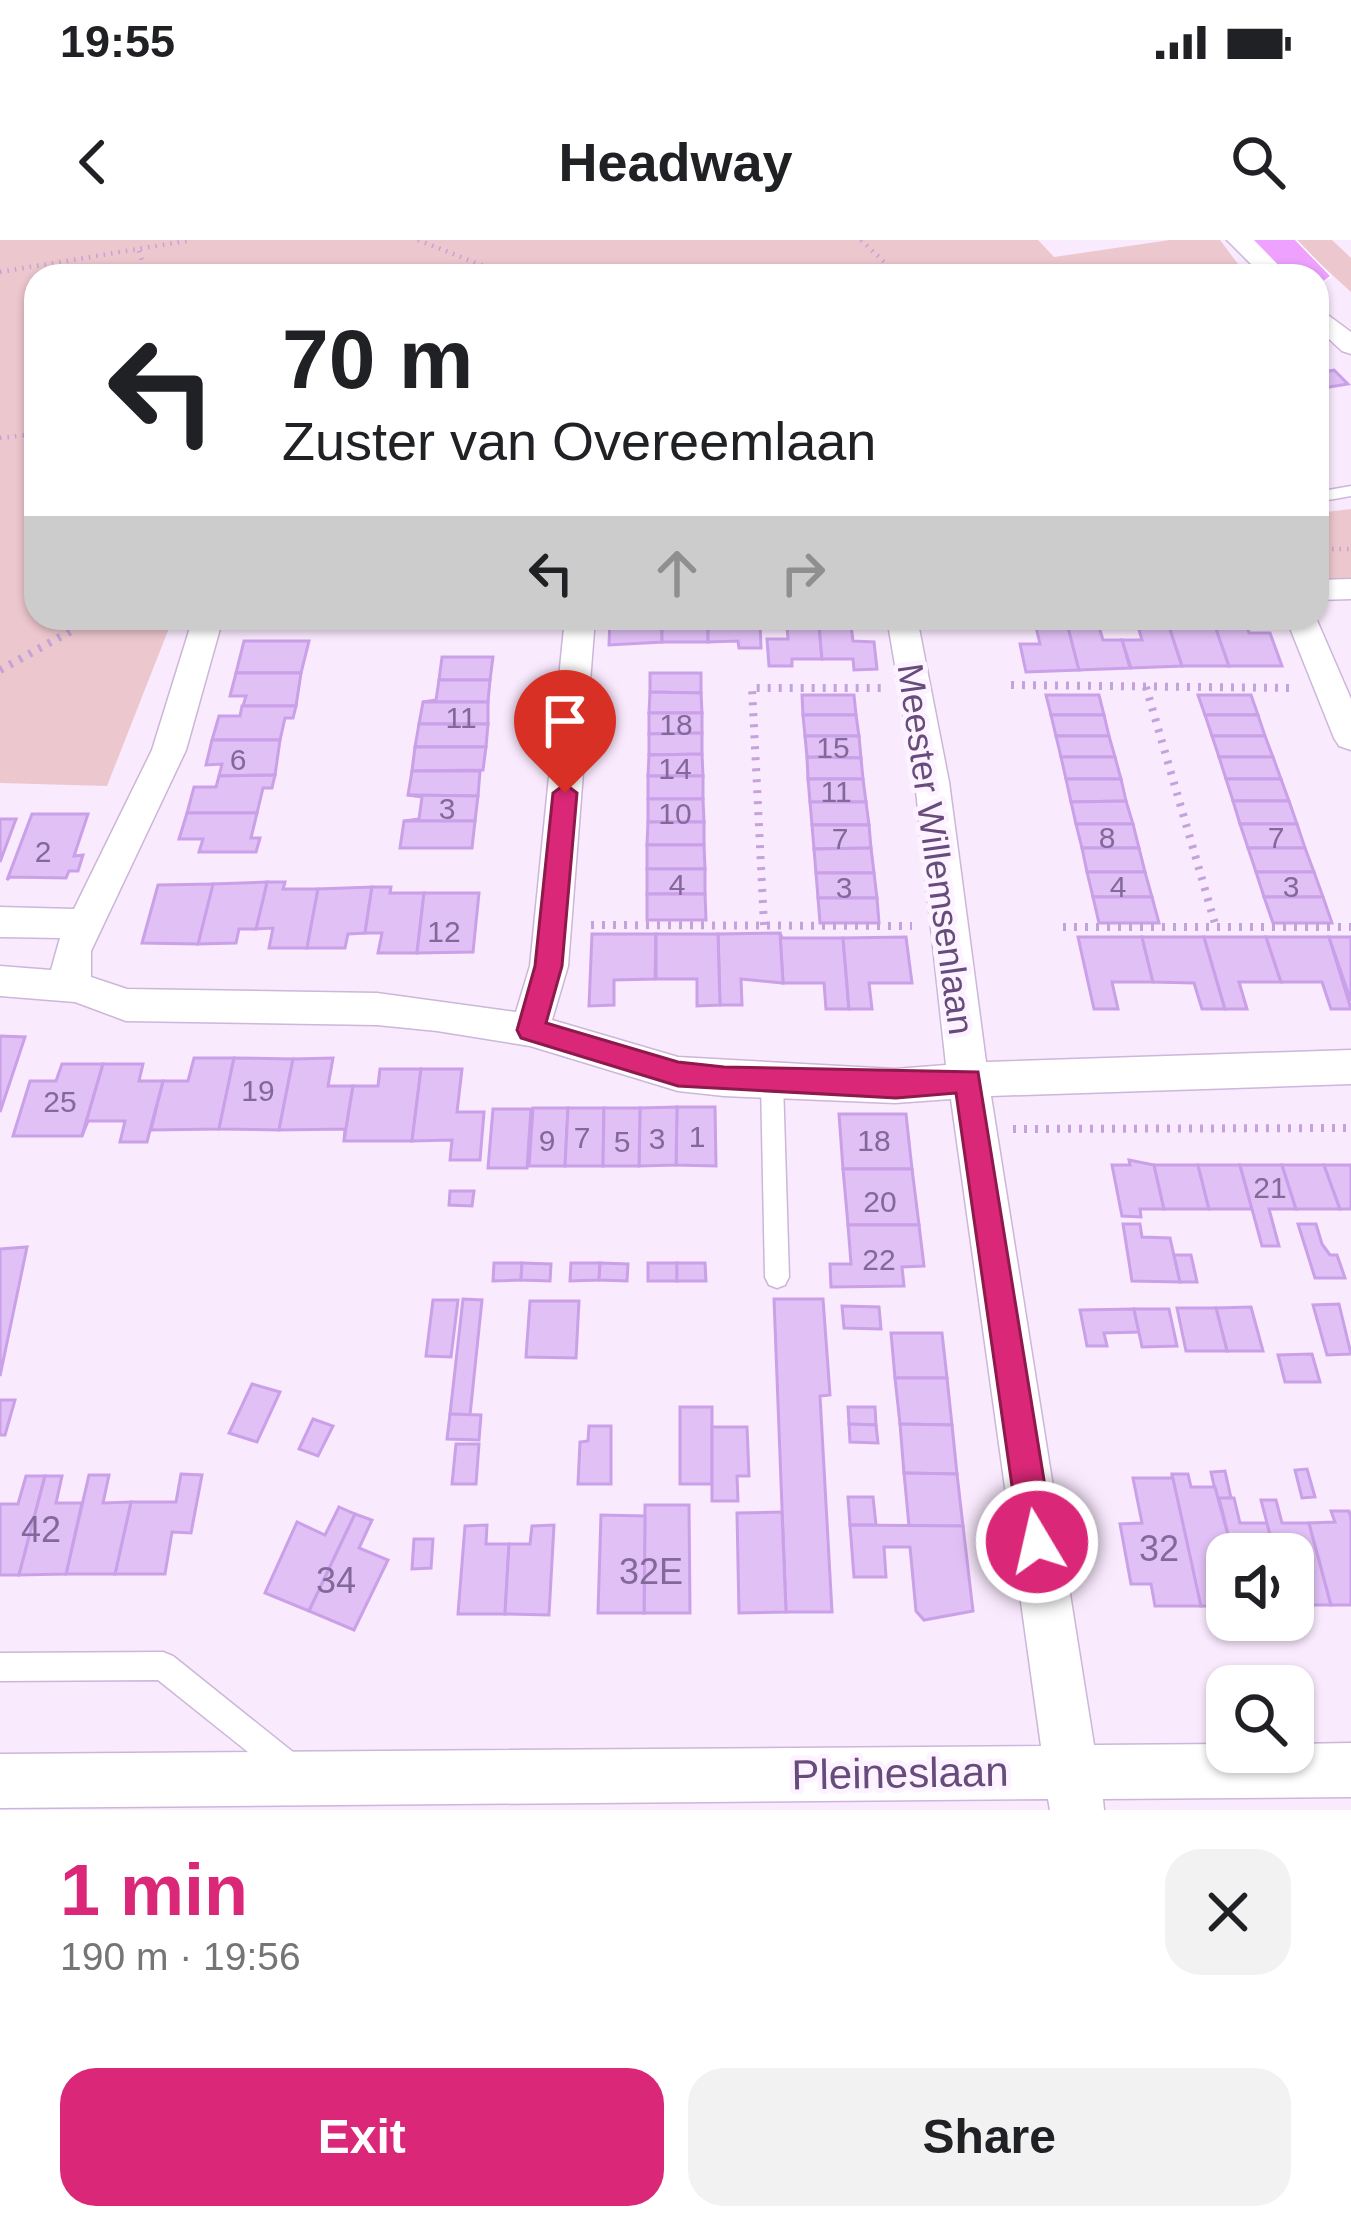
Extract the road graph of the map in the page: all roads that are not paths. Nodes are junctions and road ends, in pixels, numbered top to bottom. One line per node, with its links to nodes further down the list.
1 (1239, 240): 3 (street)
2 (1273, 240): 4 (main road)
3 (1264, 264)
4 (1298, 264)
5 (1329, 294): 6 (main road)
6 (1351, 315)
7 (1329, 325): 8 (street)
8 (1351, 346)
9 (204, 630): 15 (street)
10 (579, 630): 18 (street)
11 (904, 630): 20 (street, Meester Willemsenlaan)
12 (1306, 630): 13 (street)
13 (1351, 738)
14 (0, 922): 15 (street)
15 (84, 924): 17 (street)
16 (0, 981): 17 (street)
17 (76, 987): 18 (street)
18 (530, 1030): 21 (street)
19 (1351, 1067): 20 (street)
20 (968, 1080): 21 (street); 27 (street, Meester Willemsenlaan)
21 (772, 1082): 22 (lane)
22 (778, 1277)
23 (0, 1667): 25 (lane)
24 (1351, 1770): 27 (street, Pleineslaan)
25 (304, 1779): 26 (street, Pleineslaan); 27 (street, Pleineslaan); 28 (lane)
26 (0, 1781)
27 (1074, 1791)
28 (252, 1810)

